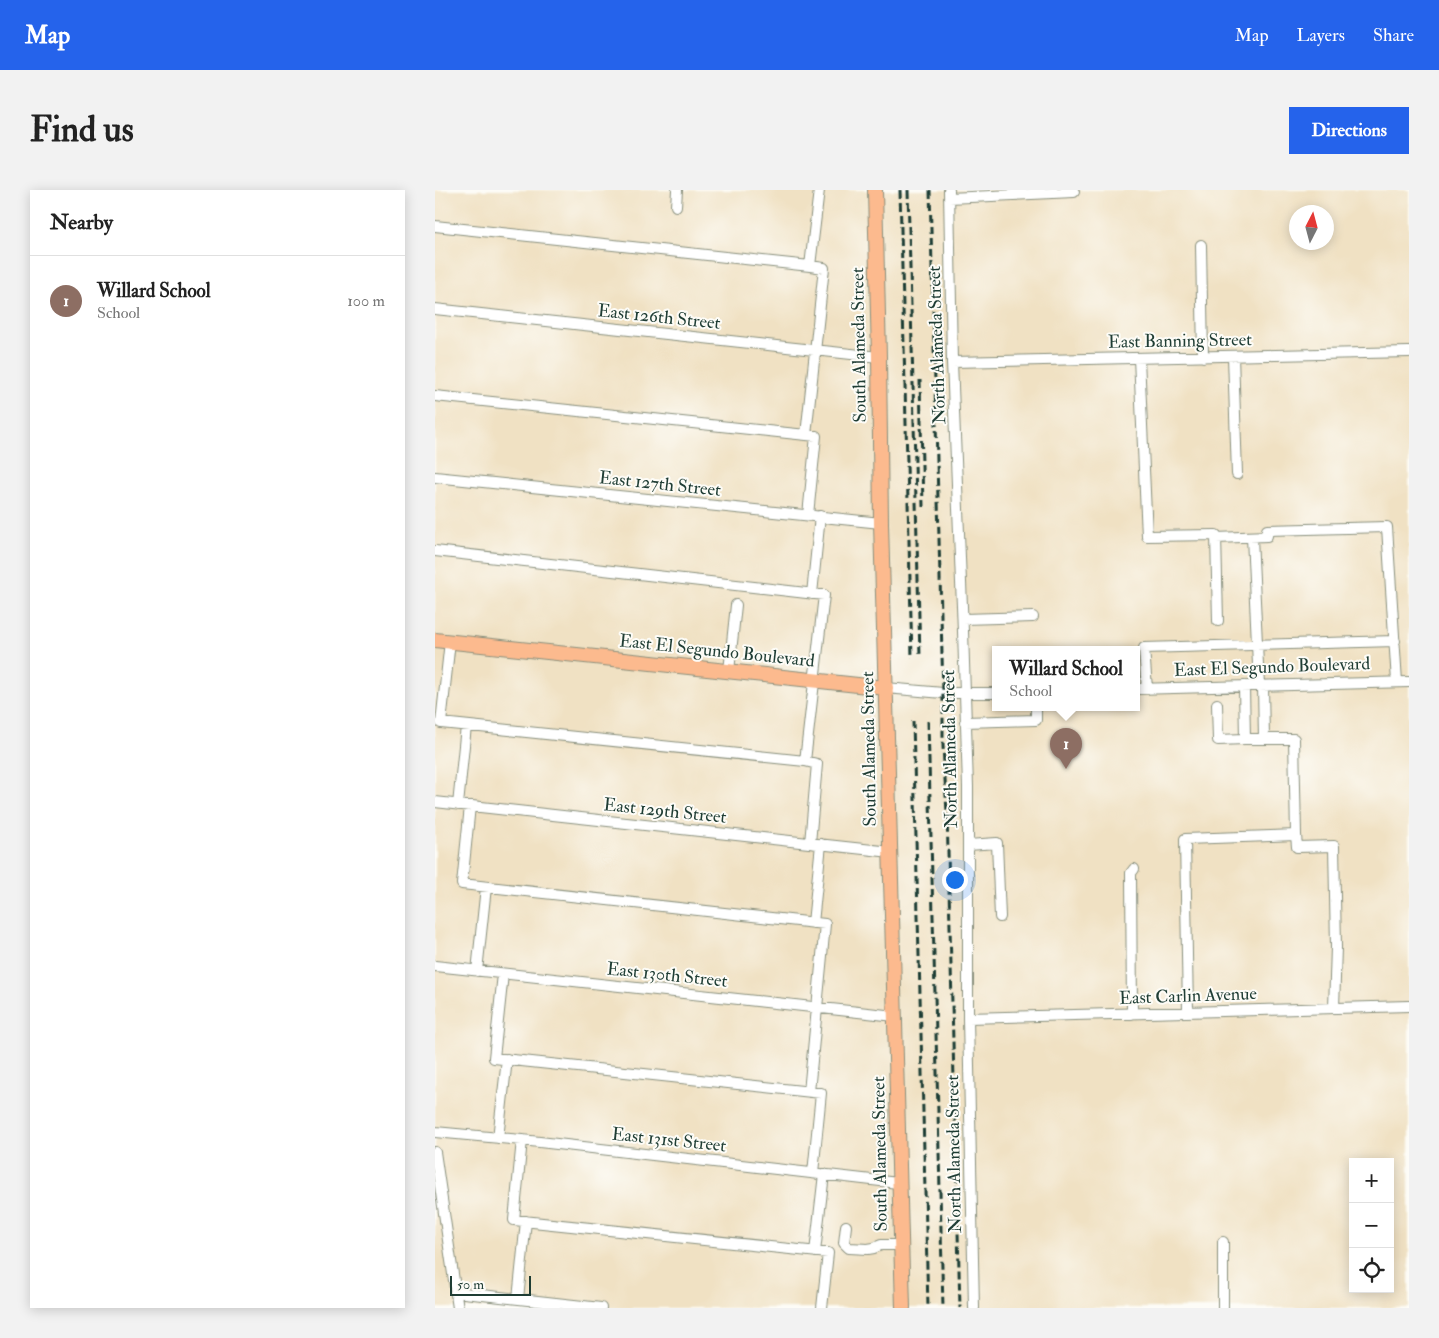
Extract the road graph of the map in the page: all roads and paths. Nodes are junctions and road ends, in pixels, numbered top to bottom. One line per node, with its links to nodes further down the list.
1 (677, 190): 6 (street)
2 (819, 190): 9 (street)
3 (871, 190): 14 (main road, South Alameda Street)
4 (1073, 192): 5 (street)
5 (949, 194): 17 (street, North Alameda Street)
6 (676, 206)
7 (435, 226): 9 (street)
8 (1201, 245): 15 (street)
9 (810, 266): 11 (street)
10 (435, 309): 11 (street, East 126th Street)
11 (815, 350): 14 (street, East 126th Street); 19 (street)
12 (1409, 352): 13 (street, East Banning Street)
13 (1233, 356): 15 (street, East Banning Street); 20 (street)
14 (879, 357): 24 (main road, South Alameda Street)
15 (1203, 357): 16 (street, East Banning Street)
16 (1139, 358): 17 (street, East Banning Street); 26 (street)
17 (952, 362): 31 (street, North Alameda Street)
18 (435, 396): 19 (street)
19 (806, 435): 22 (street)
20 (1237, 474)
21 (435, 477): 22 (street, East 127th Street)
22 (808, 515): 23 (street, East 127th Street)
23 (820, 516): 24 (street, East 127th Street); 28 (street)
24 (881, 523): 43 (main road, South Alameda Street)
25 (1252, 537): 26 (street); 35 (street); 36 (street)
26 (1216, 538): 32 (street)
27 (435, 551): 28 (street)
28 (812, 594): 38 (street)
29 (736, 605): 37 (street)
30 (1033, 617): 31 (street)
31 (963, 619): 46 (street, North Alameda Street)
32 (1218, 621)
33 (435, 640): 34 (main road, East El Segundo Boulevard)
34 (450, 641): 37 (main road, East El Segundo Boulevard); 51 (street)
35 (1395, 641): 36 (street); 39 (street)
36 (1257, 645): 42 (street); 45 (street)
37 (729, 671): 38 (main road, East El Segundo Boulevard)
38 (815, 680): 43 (main road, East El Segundo Boulevard); 54 (street)
39 (1397, 682): 40 (street, East El Segundo Boulevard); 42 (street, East El Segundo Boulevard)
40 (1409, 682)
41 (1244, 686): 42 (street, East El Segundo Boulevard); 45 (street, East El Segundo Boulevard); 52 (street)
42 (1261, 686): 53 (street)
43 (886, 688): 46 (street, East El Segundo Boulevard); 62 (main road, South Alameda Street)
44 (1140, 689): 45 (street, East El Segundo Boulevard)
45 (1147, 689)
46 (964, 693): 47 (street, East El Segundo Boulevard); 50 (street, North Alameda Street)
47 (992, 693)
48 (1217, 704): 52 (street)
49 (1035, 711): 50 (street)
50 (965, 722): 61 (street, North Alameda Street)
51 (466, 726): 54 (street); 56 (street)
52 (1245, 739): 53 (street)
53 (1264, 739): 58 (street)
54 (805, 761): 59 (street)
55 (435, 802): 56 (street, East 129th Street)
56 (458, 805): 57 (street, East 129th Street)
57 (470, 806): 59 (street, East 129th Street); 64 (street)
58 (1297, 835): 72 (street); 73 (street)
59 (810, 843): 60 (street, East 129th Street)
60 (821, 844): 62 (street, East 129th Street); 66 (street)
61 (968, 845): 65 (street); 76 (street, North Alameda Street)
62 (891, 852): 75 (main road, South Alameda Street)
63 (1134, 869): 74 (street)
64 (486, 887): 66 (street); 68 (street)
65 (1001, 917)
66 (813, 923): 71 (street)
67 (435, 966): 68 (street, East 130th Street)
68 (477, 971): 69 (street, East 130th Street)
69 (503, 974): 71 (street, East 130th Street); 77 (street)
70 (1409, 1006): 72 (street, East Carlin Avenue)
71 (818, 1008): 75 (street, East 130th Street); 78 (street)
72 (1334, 1008): 73 (street, East Carlin Avenue)
73 (1188, 1012): 74 (street, East Carlin Avenue)
74 (1132, 1014): 76 (street, East Carlin Avenue)
75 (895, 1016): 84 (main road, South Alameda Street)
76 (968, 1018): 97 (street, North Alameda Street)
77 (507, 1059): 78 (street); 80 (street)
78 (809, 1092): 83 (street)
79 (435, 1132): 80 (street, East 131st Street)
80 (497, 1138): 81 (street, East 131st Street)
81 (522, 1140): 83 (street, East 131st Street); 85 (street)
82 (435, 1152): 90 (street)
83 (818, 1173): 84 (street, East 131st Street); 89 (street)
84 (899, 1182): 88 (main road, South Alameda Street)
85 (526, 1221): 89 (street); 91 (street)
86 (845, 1226): 88 (street)
87 (1223, 1242): 98 (street)
88 (901, 1244): 96 (main road, South Alameda Street)
89 (815, 1252): 95 (street)
90 (455, 1292): 91 (street); 93 (street)
91 (518, 1299): 92 (street)
92 (567, 1306): 94 (street)
93 (457, 1308)
94 (601, 1308)
95 (822, 1308)
96 (903, 1308)
97 (973, 1308)
98 (1223, 1308)

